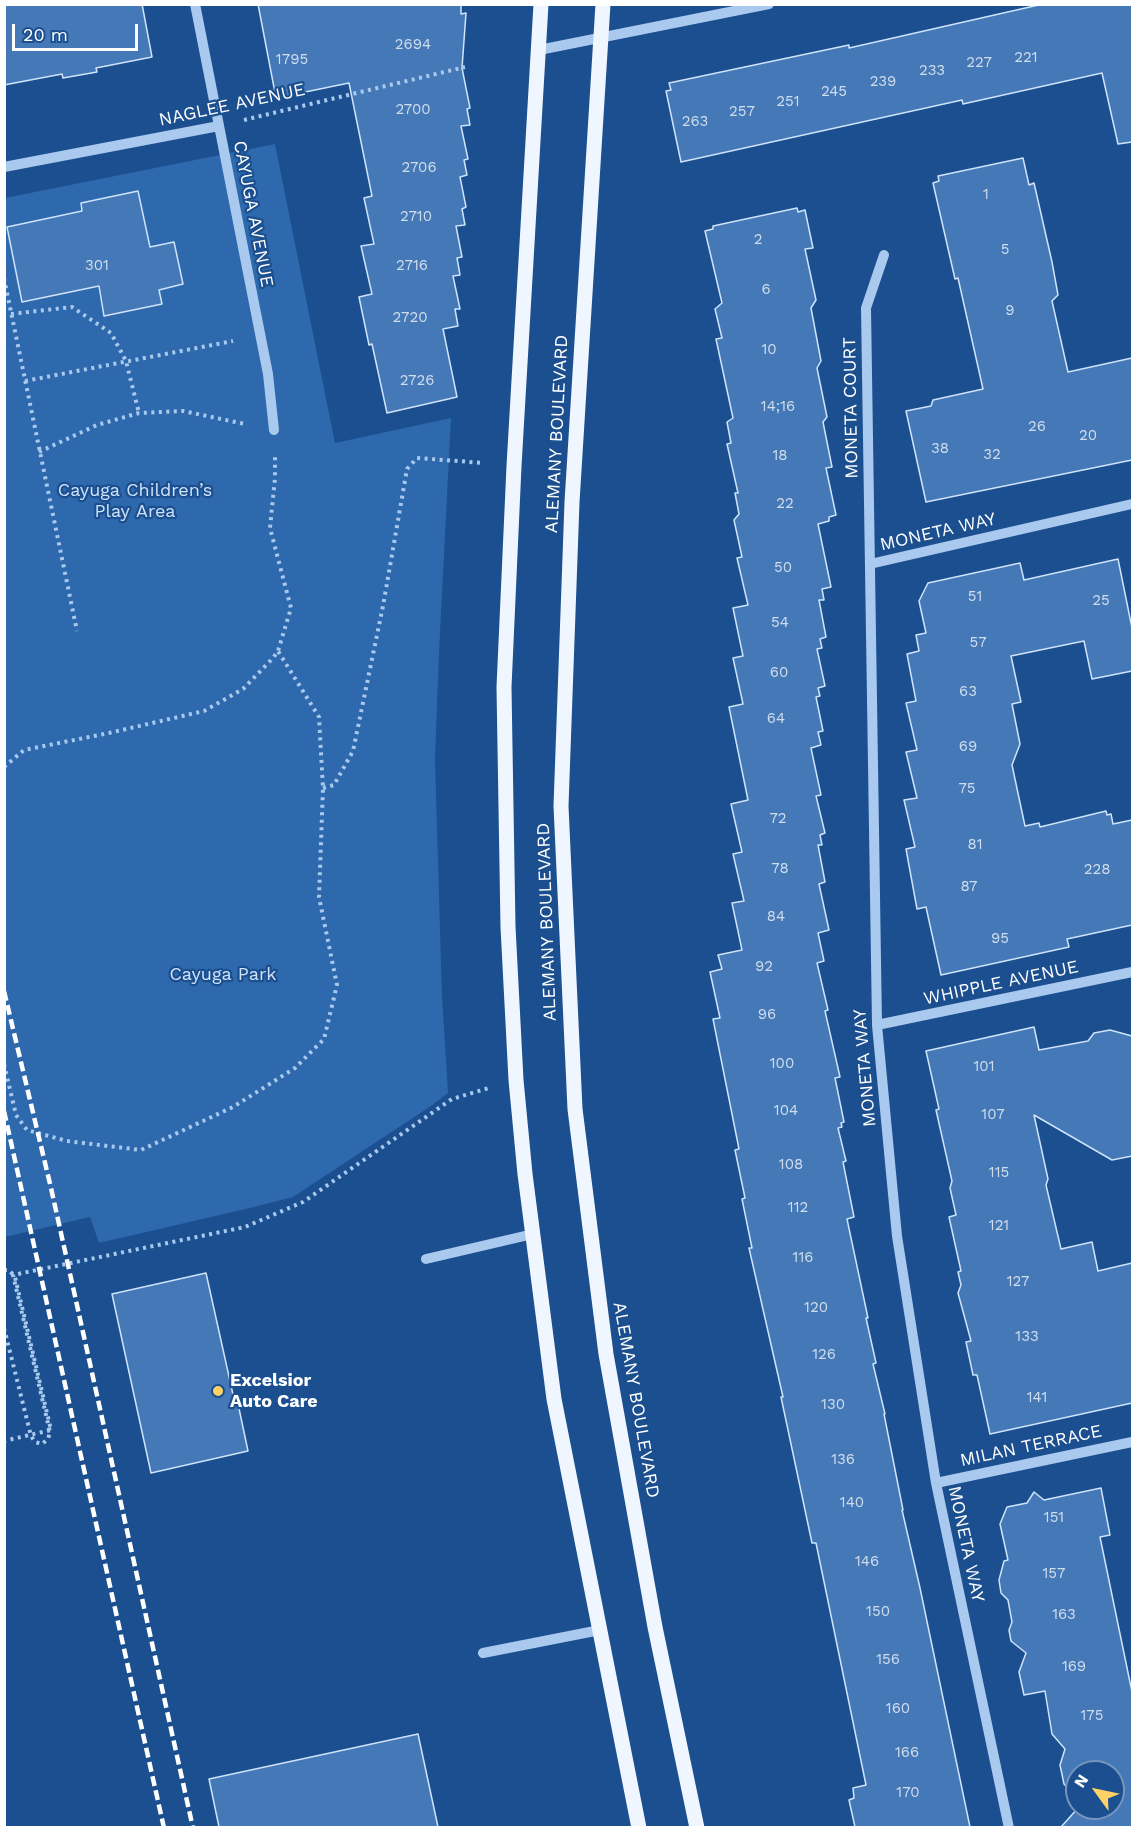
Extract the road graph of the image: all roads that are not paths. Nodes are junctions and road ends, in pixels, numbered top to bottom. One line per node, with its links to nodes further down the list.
1 (195, 4): 7 (street, CAYUGA AVENUE)
2 (541, 4): 6 (main road, ALEMANY BOULEVARD)
3 (603, 4): 5 (main road, ALEMANY BOULEVARD)
4 (769, 4): 5 (street)
5 (602, 38): 6 (street); 22 (main road, ALEMANY BOULEVARD)
6 (539, 50): 15 (main road, ALEMANY BOULEVARD)
7 (219, 126): 8 (street, NAGLEE AVENUE); 10 (street, CAYUGA AVENUE)
8 (4, 167)
9 (884, 255): 12 (street, MONETA COURT)
10 (274, 430)
11 (1132, 504): 12 (street, MONETA WAY)
12 (870, 564): 14 (street, MONETA WAY)
13 (1132, 972): 14 (street, WHIPPLE AVENUE)
14 (877, 1026): 18 (street, MONETA WAY)
15 (533, 1234): 16 (street); 19 (main road, ALEMANY BOULEVARD)
16 (426, 1259)
17 (1132, 1442): 18 (street, MILAN TERRACE)
18 (936, 1483): 23 (street, MONETA WAY)
19 (600, 1630): 20 (street); 21 (main road, ALEMANY BOULEVARD)
20 (483, 1653)
21 (639, 1827)
22 (697, 1827)
23 (1009, 1827)

